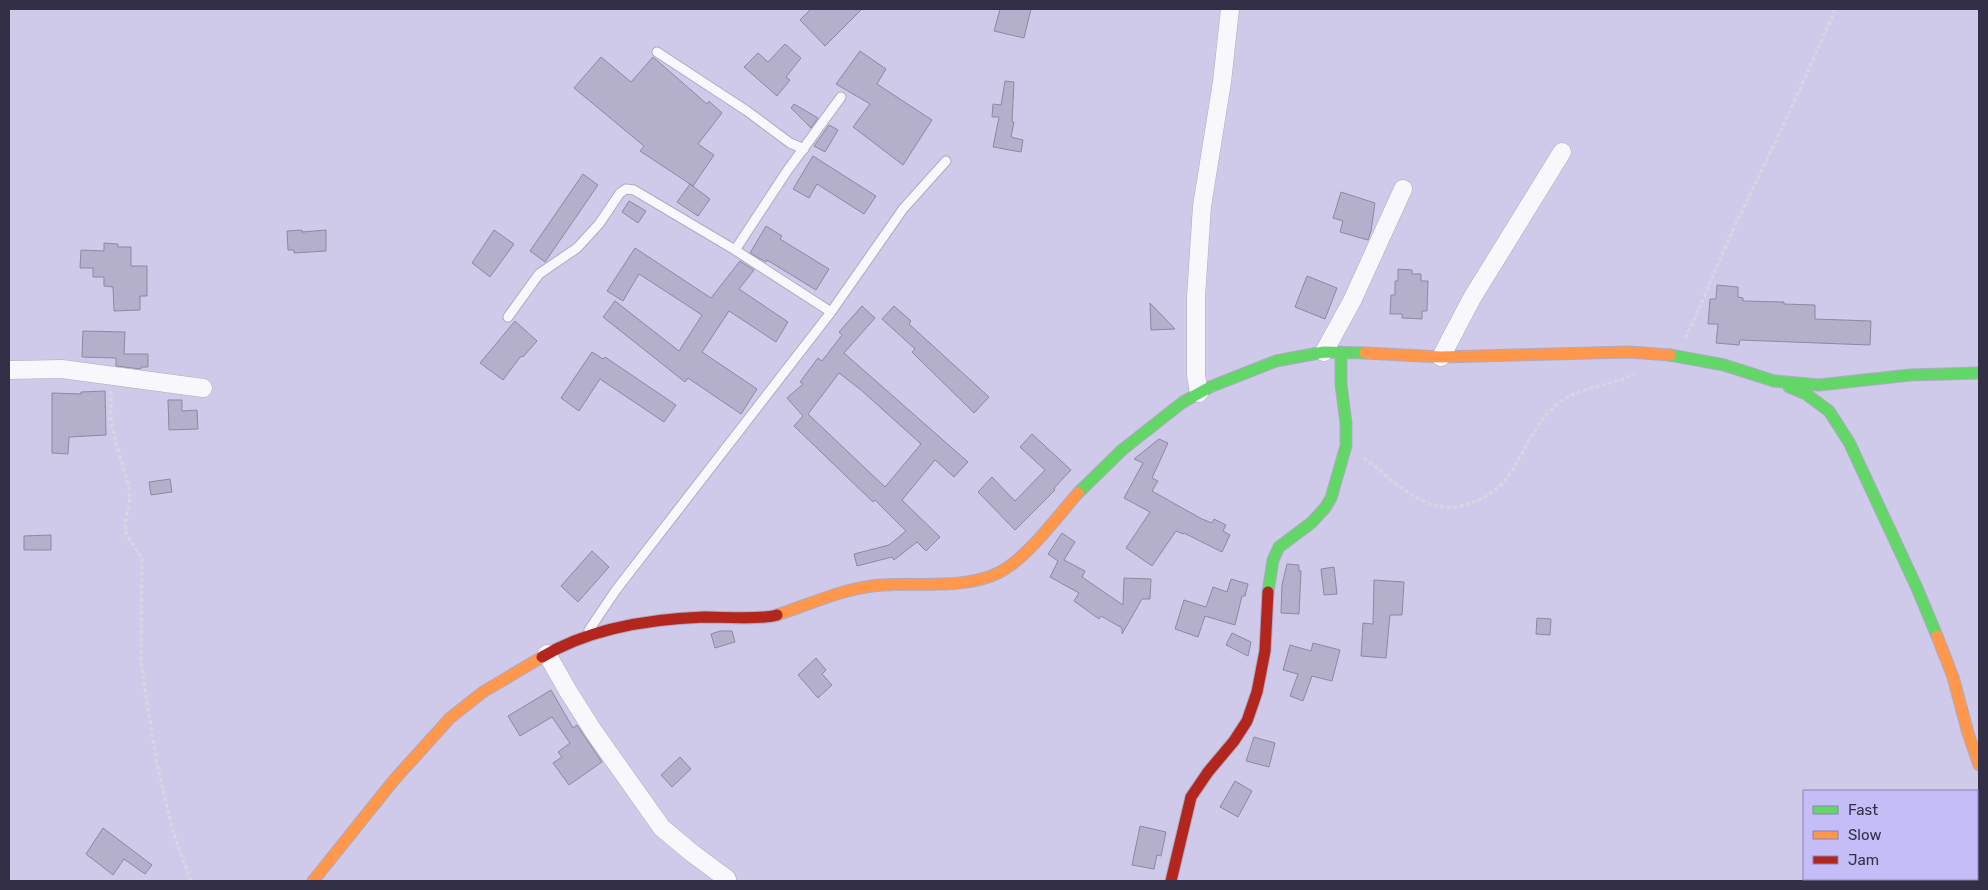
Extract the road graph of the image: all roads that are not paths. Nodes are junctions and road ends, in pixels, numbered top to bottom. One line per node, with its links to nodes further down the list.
1 (1230, 9): 17 (street)
2 (657, 52): 4 (lane)
3 (841, 97): 4 (lane)
4 (804, 149): 8 (lane)
5 (1562, 152): 12 (street)
6 (946, 161): 9 (lane)
7 (1402, 190): 11 (street)
8 (735, 250): 9 (lane); 10 (lane)
9 (831, 312): 18 (lane)
10 (508, 317)
11 (1332, 352): 12 (street); 17 (street); 23 (street)
12 (1441, 357): 15 (street)
13 (9, 370): 16 (street)
14 (1979, 373): 15 (street)
15 (1774, 381): 20 (street)
16 (203, 388)
17 (1199, 393): 18 (street)
18 (585, 637): 19 (street)
19 (547, 654): 21 (street); 22 (street)
20 (1979, 765)
21 (727, 879)
22 (313, 881)
23 (1171, 881)

